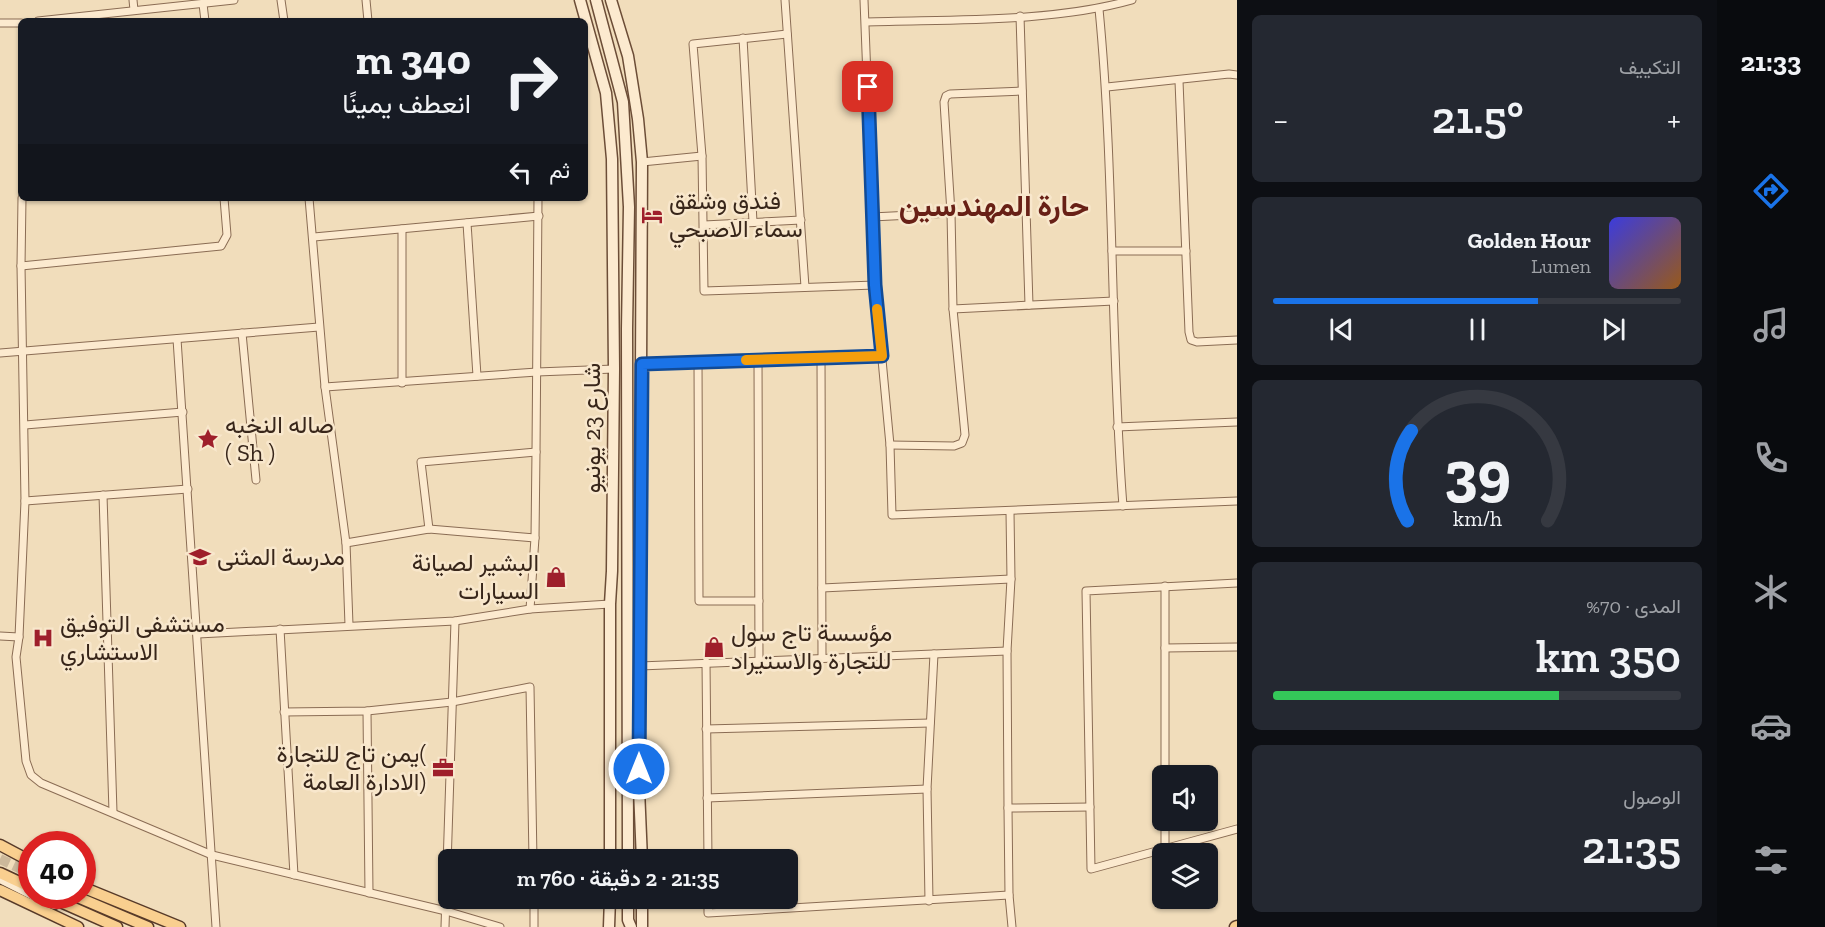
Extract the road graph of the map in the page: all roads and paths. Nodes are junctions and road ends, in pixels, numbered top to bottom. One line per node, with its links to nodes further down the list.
1 (133, 0): 14 (street)
2 (234, 0): 12 (street)
3 (281, 0): 18 (street)
4 (366, 0): 19 (street)
5 (580, 0): 20 (street, شارع 23 يونيو)
6 (596, 0): 27 (street)
7 (606, 0): 27 (street)
8 (611, 0): 35 (street, شارع 23 يونيو)
9 (785, 0): 24 (street)
10 (864, 0): 22 (street)
11 (1132, 0): 13 (street)
12 (203, 4): 14 (street); 17 (street)
13 (1099, 9): 15 (street); 30 (street)
14 (134, 10): 16 (street)
15 (1020, 16): 22 (street); 31 (street)
16 (64, 18)
17 (205, 18)
18 (284, 18)
19 (368, 18)
20 (584, 18)
21 (18, 22): 23 (street)
22 (866, 22): 42 (street)
23 (0, 23)
24 (787, 34): 25 (street); 43 (street)
25 (743, 38): 34 (street); 44 (street)
26 (588, 39): 33 (street, شارع 23 يونيو)
27 (610, 49): 32 (street)
28 (1237, 75): 29 (street)
29 (1179, 81): 30 (street); 50 (street)
30 (1107, 87): 49 (street)
31 (1022, 91): 40 (street); 55 (street)
32 (623, 102): 33 (street); 87 (street)
33 (610, 151): 68 (street, شارع 23 يونيو)
34 (702, 156): 35 (street); 46 (street)
35 (642, 162): 67 (street, شارع 23 يونيو)
36 (22, 201): 51 (street)
37 (224, 201): 51 (street)
38 (309, 201): 48 (street)
39 (538, 201): 41 (street)
40 (951, 213): 42 (street); 56 (street)
41 (539, 216): 45 (street); 69 (street)
42 (872, 217): 52 (street)
43 (801, 220): 44 (street); 53 (street)
44 (753, 222): 46 (street)
45 (466, 223): 47 (street); 70 (street)
46 (704, 225): 53 (street)
47 (402, 229): 48 (street); 71 (street)
48 (314, 237): 57 (street)
49 (1112, 251): 50 (street); 54 (street)
50 (1186, 251): 60 (street)
51 (21, 266): 61 (street)
52 (875, 285): 53 (street); 63 (street)
53 (805, 287)
54 (1114, 301): 55 (street); 76 (street)
55 (1029, 305): 56 (street)
56 (953, 309): 77 (street)
57 (319, 327): 58 (street); 72 (street)
58 (242, 333): 59 (street); 79 (street)
59 (177, 339): 61 (street); 73 (street)
60 (1237, 340)
61 (24, 352): 62 (street); 75 (street)
62 (0, 353)
63 (882, 356): 64 (street); 77 (street)
64 (820, 357): 65 (street); 94 (street)
65 (758, 359): 66 (street); 95 (street)
66 (698, 361): 67 (street); 95 (street)
67 (642, 364): 111 (street, شارع 23 يونيو)
68 (614, 369): 69 (street); 90 (street, شارع 23 يونيو)
69 (537, 372): 70 (street); 78 (street)
70 (477, 376): 71 (street)
71 (402, 382): 72 (street)
72 (325, 387): 89 (street)
73 (183, 412): 75 (street); 80 (street)
74 (1237, 422): 76 (street)
75 (25, 425): 82 (street)
76 (1117, 427): 84 (street)
77 (891, 445): 85 (street)
78 (536, 452): 86 (street); 88 (street)
79 (256, 480)
80 (188, 489): 81 (street); 101 (street)
81 (103, 495): 82 (street); 122 (street)
82 (25, 501): 103 (street)
83 (1237, 501): 84 (street)
84 (1123, 506): 85 (street)
85 (1010, 512): 91 (street)
86 (429, 529): 88 (street); 89 (street)
87 (628, 535): 90 (street); 128 (street)
88 (535, 538): 97 (street)
89 (346, 543): 99 (street)
90 (612, 571): 96 (street, شارع 23 يونيو)
91 (1011, 579): 94 (street); 106 (street)
92 (1237, 583): 93 (street)
93 (1165, 586): 105 (street); 120 (street)
94 (822, 588): 108 (street)
95 (759, 601): 109 (street)
96 (610, 604): 97 (street); 127 (street, شارع 23 يونيو)
97 (530, 609): 98 (street)
98 (455, 621): 99 (street); 112 (street)
99 (350, 625): 100 (street)
100 (280, 629): 101 (street); 114 (street)
101 (198, 634): 133 (street)
102 (0, 636): 103 (street)
103 (19, 637): 122 (street)
104 (1237, 647): 105 (street)
105 (1165, 648): 117 (street)
106 (1007, 651): 107 (street); 121 (street)
107 (934, 654): 108 (street); 115 (street)
108 (822, 658): 109 (street)
109 (759, 661): 110 (street)
110 (706, 662): 111 (street); 116 (street)
111 (640, 666): 129 (street, شارع 23 يونيو)
112 (452, 702): 113 (street); 126 (street); 152 (street)
113 (367, 711): 114 (street); 140 (street)
114 (284, 712): 134 (street)
115 (930, 723): 116 (street); 118 (street)
116 (706, 729): 119 (street)
117 (1165, 765)
118 (927, 789): 119 (street); 142 (street)
119 (707, 798): 130 (street)
120 (1090, 807): 121 (street); 131 (street)
121 (1008, 808): 141 (street)
122 (113, 812): 133 (street)
123 (1237, 829): 124 (street)
124 (1184, 843)
125 (0, 845): 132 (main road)
126 (533, 849)
127 (610, 849)
128 (628, 849)
129 (642, 849)
130 (708, 849)
131 (1152, 852)
132 (18, 855)
133 (212, 855): 134 (street); 158 (street)
134 (294, 875): 140 (street)
135 (0, 876): 136 (main road); 137 (street)
136 (18, 883)
137 (18, 886)
138 (0, 890): 153 (main road)
139 (96, 893): 157 (main road)
140 (369, 893): 152 (street)
141 (1009, 895): 142 (street); 164 (street)
142 (929, 901): 144 (street)
143 (96, 905): 156 (main road)
144 (798, 908)
145 (65, 909): 154 (street)
146 (76, 909): 155 (main road)
147 (534, 909): 161 (street)
148 (610, 909): 162 (street)
149 (642, 909): 163 (street)
150 (708, 909): 151 (street)
151 (782, 909)
152 (446, 911): 159 (street); 160 (street)
153 (78, 927)
154 (106, 927)
155 (117, 927)
156 (148, 927)
157 (180, 927)
158 (216, 927)
159 (445, 927)
160 (500, 927)
161 (534, 927)
162 (609, 927)
163 (642, 927)
164 (1012, 927)

